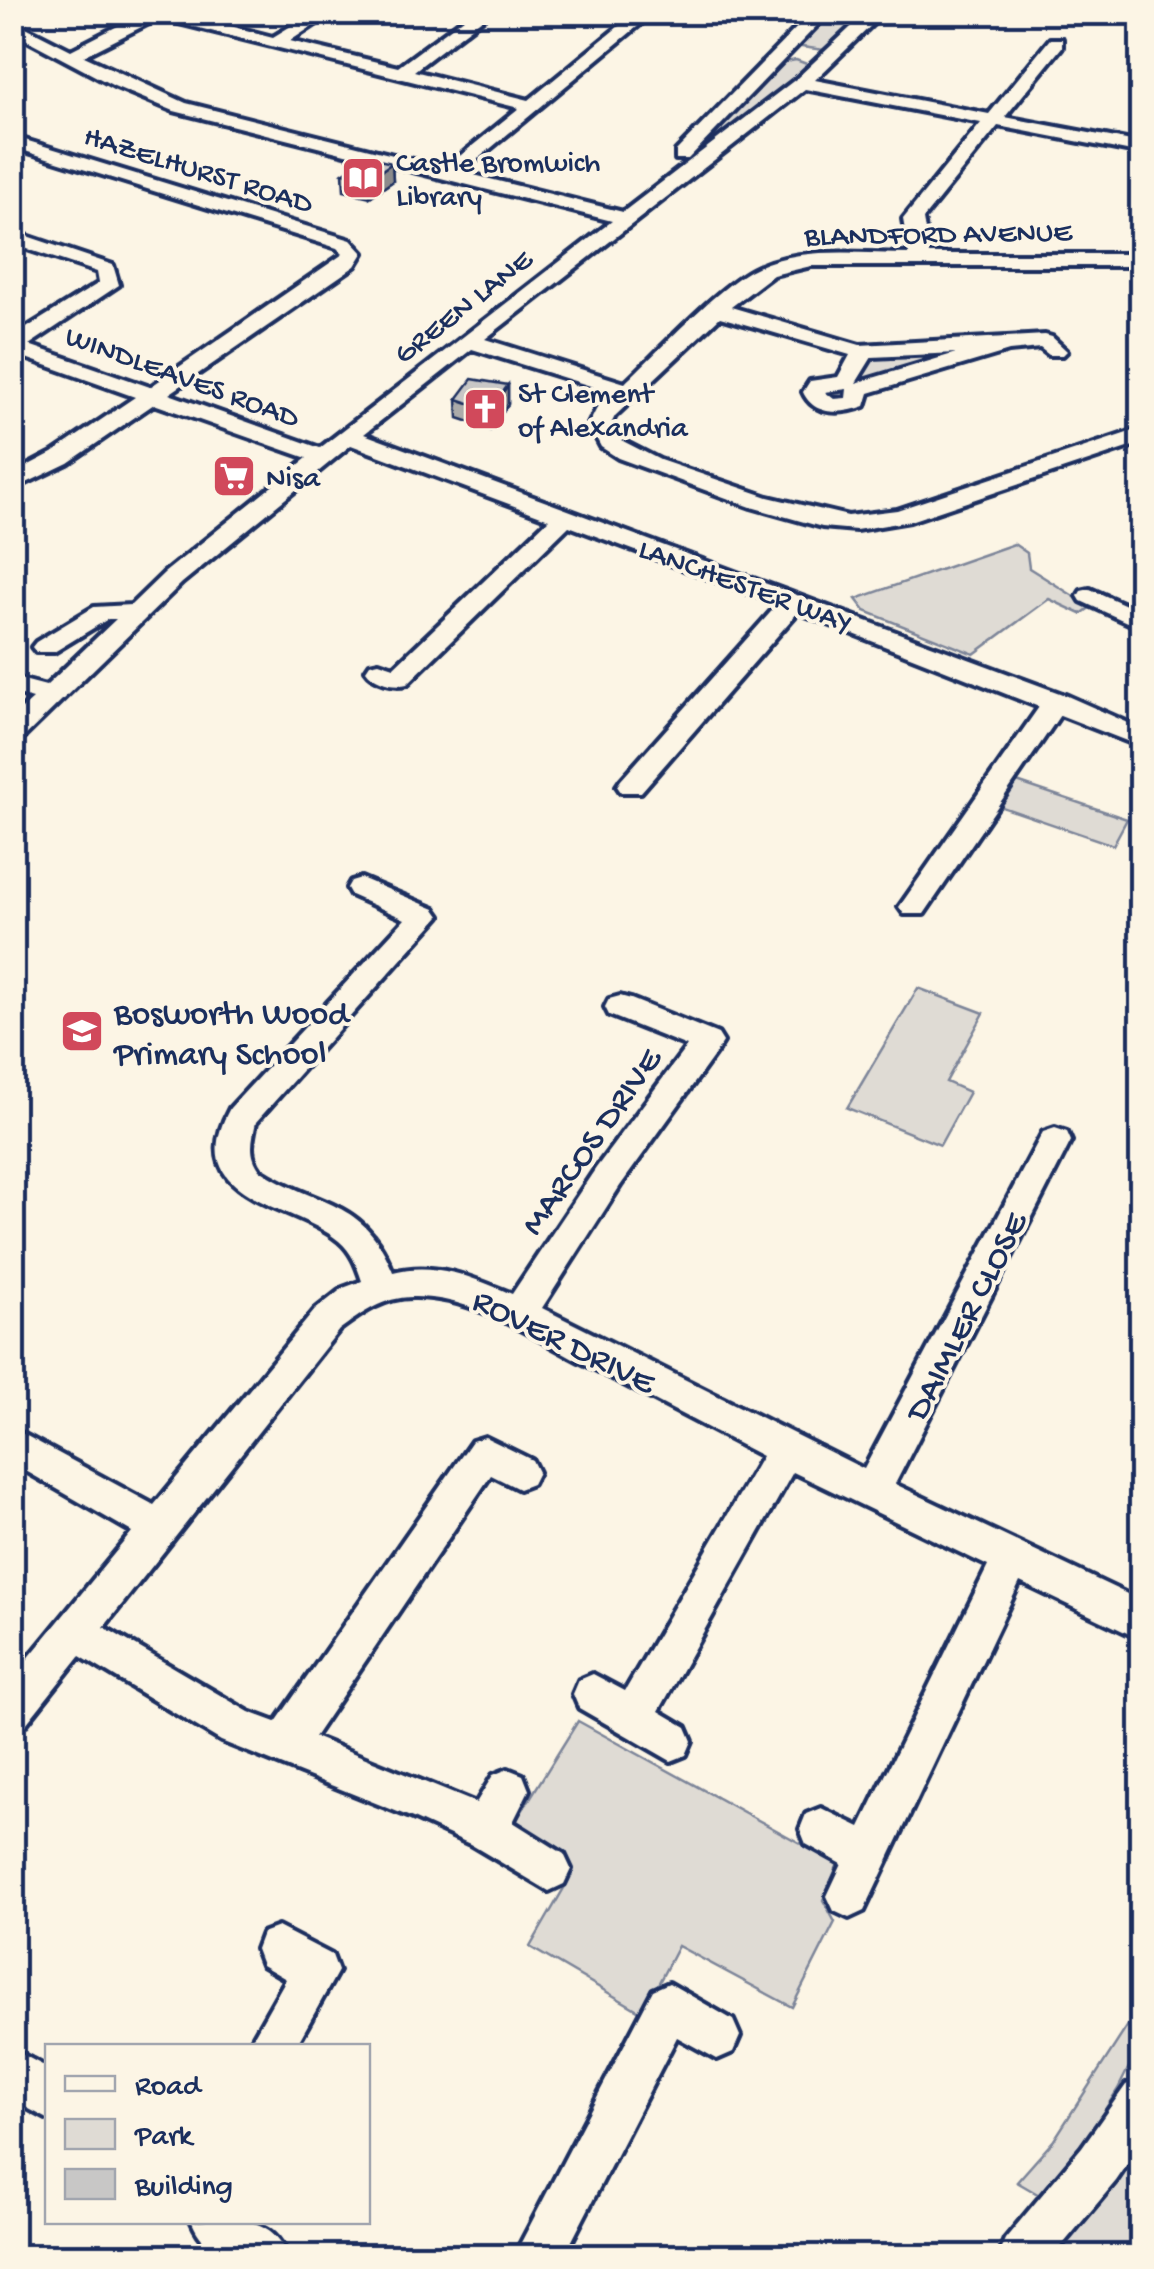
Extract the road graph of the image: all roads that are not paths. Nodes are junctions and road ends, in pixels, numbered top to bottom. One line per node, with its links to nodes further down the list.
1 (326, 12): 8 (street)
2 (483, 12): 13 (street)
3 (646, 12): 15 (street)
4 (822, 12): 10 (street)
5 (877, 12): 12 (street, GREEN LANE)
6 (158, 13): 8 (street); 11 (street)
7 (12, 24): 11 (street)
8 (276, 42): 13 (street)
9 (1056, 43): 16 (street)
10 (781, 51): 12 (street); 21 (street)
11 (72, 56): 19 (street)
12 (827, 61): 14 (street, GREEN LANE)
13 (401, 73): 15 (street)
14 (802, 83): 16 (street); 21 (street, GREEN LANE)
15 (532, 106): 19 (street)
16 (995, 120): 18 (street); 23 (street)
17 (12, 141): 32 (street, HAZELHURST ROAD)
18 (1142, 149)
19 (449, 174): 21 (street)
20 (606, 200): 21 (street)
21 (632, 202): 26 (street, GREEN LANE)
22 (12, 237): 28 (street, WINDLEAVES ROAD)
23 (920, 260): 24 (street, BLANDFORD AVENUE); 25 (street, BLANDFORD AVENUE)
24 (1142, 260)
25 (715, 309): 29 (street); 31 (street, BLANDFORD AVENUE)
26 (469, 340): 31 (street); 34 (street, GREEN LANE)
27 (1007, 345): 29 (street); 29 (street); 30 (street)
28 (13, 346): 32 (street, WINDLEAVES ROAD)
29 (859, 351)
30 (1056, 351)
31 (628, 391): 33 (street, BLANDFORD AVENUE)
32 (151, 397): 35 (street, WINDLEAVES ROAD); 36 (street)
33 (1142, 435)
34 (348, 436): 35 (street, GREEN LANE); 37 (street, LANCHESTER WAY)
35 (322, 456): 40 (street, GREEN LANE)
36 (12, 483)
37 (564, 518): 38 (street, LANCHESTER WAY); 43 (street)
38 (793, 603): 46 (street, LANCHESTER WAY); 49 (street)
39 (1098, 609): 41 (street)
40 (134, 612): 42 (street, GREEN LANE); 45 (street, GREEN LANE)
41 (1142, 622)
42 (45, 647)
43 (379, 670)
44 (12, 684): 45 (street)
45 (51, 696): 48 (street, GREEN LANE)
46 (1056, 701): 47 (street, LANCHESTER WAY); 51 (street)
47 (1139, 733)
48 (12, 734)
49 (631, 786)
50 (361, 888): 54 (street)
51 (914, 908)
52 (620, 1006): 55 (street, MARCOS DRIVE)
53 (1055, 1141): 59 (street, DAIMLER CLOSE)
54 (382, 1289): 55 (street, ROVER DRIVE); 60 (street, ROVER DRIVE)
55 (519, 1313): 57 (street, ROVER DRIVE)
56 (12, 1444): 60 (street)
57 (786, 1450): 59 (street, ROVER DRIVE); 66 (street)
58 (519, 1472): 68 (street)
59 (873, 1489): 61 (street, ROVER DRIVE)
60 (157, 1526): 63 (street, ROVER DRIVE)
61 (1012, 1558): 62 (street, ROVER DRIVE); 72 (street)
62 (1142, 1621)
63 (76, 1632): 65 (street, ROVER DRIVE); 68 (street)
64 (592, 1694): 66 (street)
65 (12, 1710)
66 (633, 1716): 67 (street)
67 (671, 1741)
68 (284, 1746): 70 (street)
69 (508, 1790): 70 (street)
70 (484, 1829): 73 (street)
71 (822, 1829): 72 (street)
72 (869, 1856): 74 (street)
73 (550, 1869)
74 (848, 1896)
75 (278, 1949): 77 (street)
76 (717, 2036): 83 (street)
77 (272, 2044)
78 (12, 2072): 79 (street)
79 (45, 2094)
80 (1142, 2101): 84 (street)
81 (219, 2224): 82 (street)
82 (264, 2256)
83 (538, 2256)
84 (1022, 2256)

